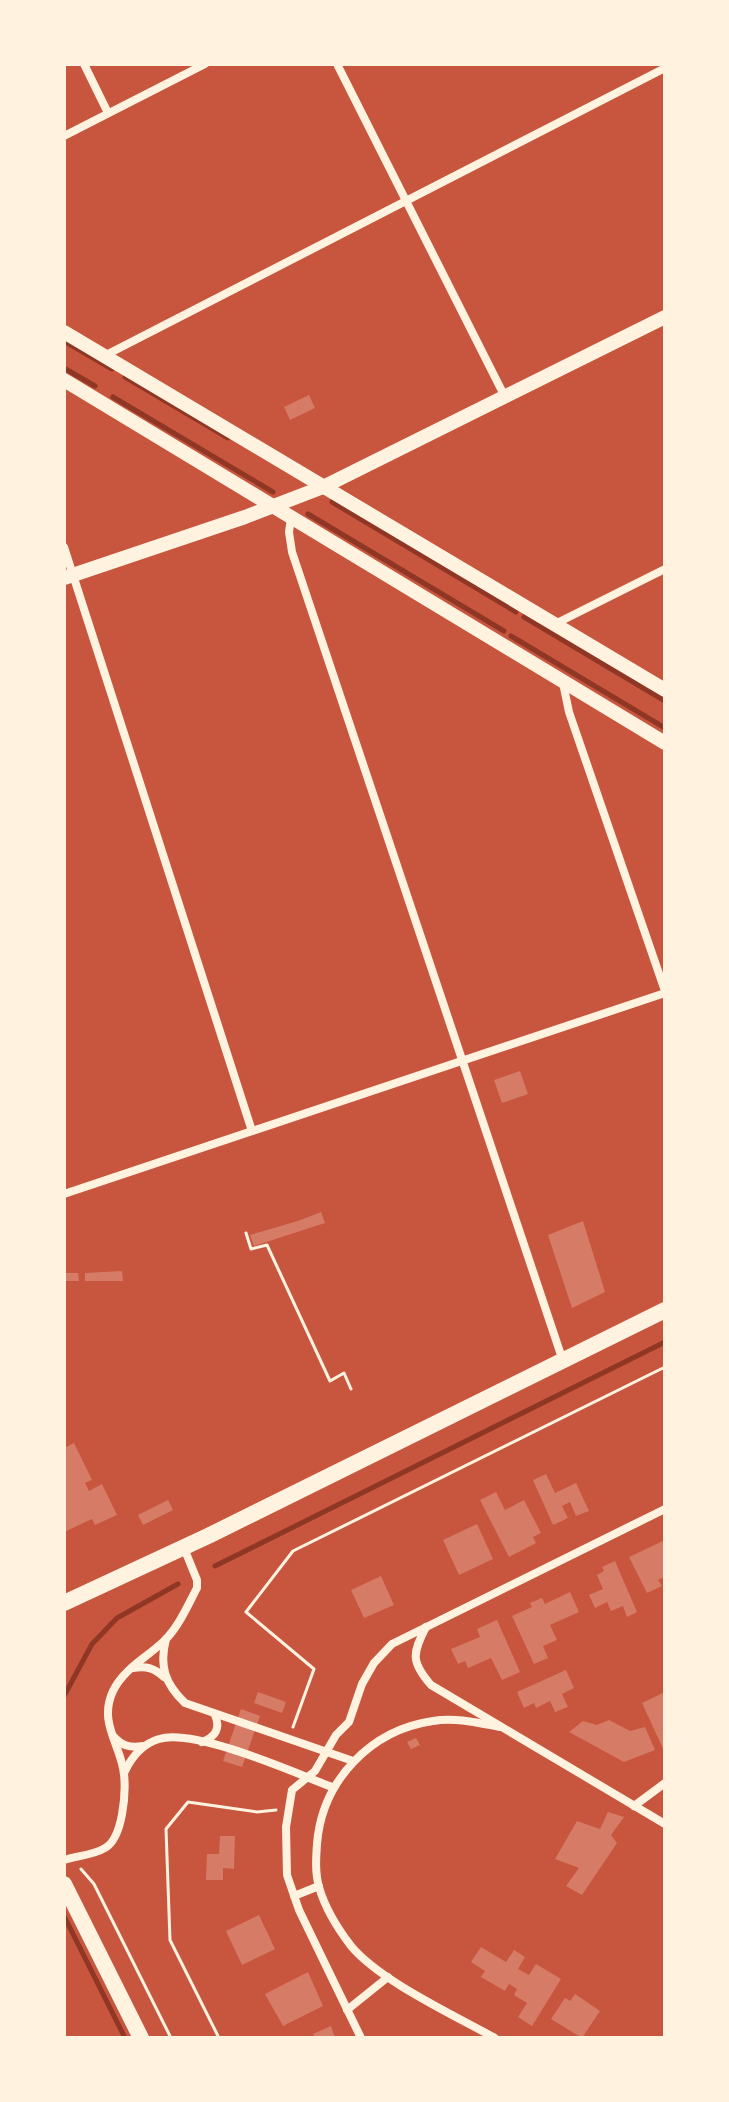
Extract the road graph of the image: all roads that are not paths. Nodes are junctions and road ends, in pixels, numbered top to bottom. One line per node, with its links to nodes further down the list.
1 (84, 64): 5 (street)
2 (205, 64): 5 (street)
3 (337, 64): 7 (street)
4 (665, 68): 7 (street)
5 (108, 113): 6 (street)
6 (64, 136)
7 (405, 199): 10 (street); 12 (street)
8 (665, 317): 12 (street)
9 (64, 332): 10 (street)
10 (103, 356): 13 (street)
11 (64, 380): 14 (street)
12 (505, 397): 13 (street)
13 (323, 487): 14 (street); 19 (street)
14 (273, 507): 15 (street); 18 (street)
15 (291, 518): 20 (street); 24 (street)
16 (64, 547): 18 (street)
17 (665, 569): 19 (street)
18 (69, 576): 25 (street)
19 (554, 624): 21 (street)
20 (563, 682): 22 (street); 23 (street)
21 (665, 690)
22 (665, 743)
23 (665, 992): 24 (street)
24 (461, 1060): 25 (street); 28 (street)
25 (252, 1131): 26 (street)
26 (64, 1194)
27 (665, 1310): 28 (main road)
28 (563, 1361): 30 (main road)
29 (665, 1509): 32 (street)
30 (184, 1548): 31 (main road); 33 (street)
31 (64, 1603)
32 (426, 1627): 37 (street); 41 (street)
33 (166, 1639): 34 (street); 35 (street)
34 (130, 1669): 35 (street); 38 (street)
35 (165, 1677): 36 (street)
36 (215, 1715): 39 (street); 41 (street)
37 (500, 1727): 42 (street); 47 (street)
38 (110, 1733): 40 (street); 43 (street)
39 (201, 1742): 40 (street); 44 (street)
40 (144, 1746): 43 (street)
41 (326, 1751): 42 (street); 44 (street)
42 (353, 1761): 46 (street)
43 (124, 1774): 49 (street)
44 (307, 1778): 46 (street); 52 (street)
45 (665, 1783): 47 (street)
46 (332, 1787): 51 (street)
47 (634, 1806): 48 (street)
48 (665, 1824)
49 (68, 1859)
50 (64, 1884): 55 (main road)
51 (319, 1886): 52 (street); 53 (street)
52 (294, 1896): 54 (street)
53 (388, 1977): 54 (street); 57 (street)
54 (347, 2010): 56 (street)
55 (141, 2038)
56 (361, 2038)
57 (495, 2038)

